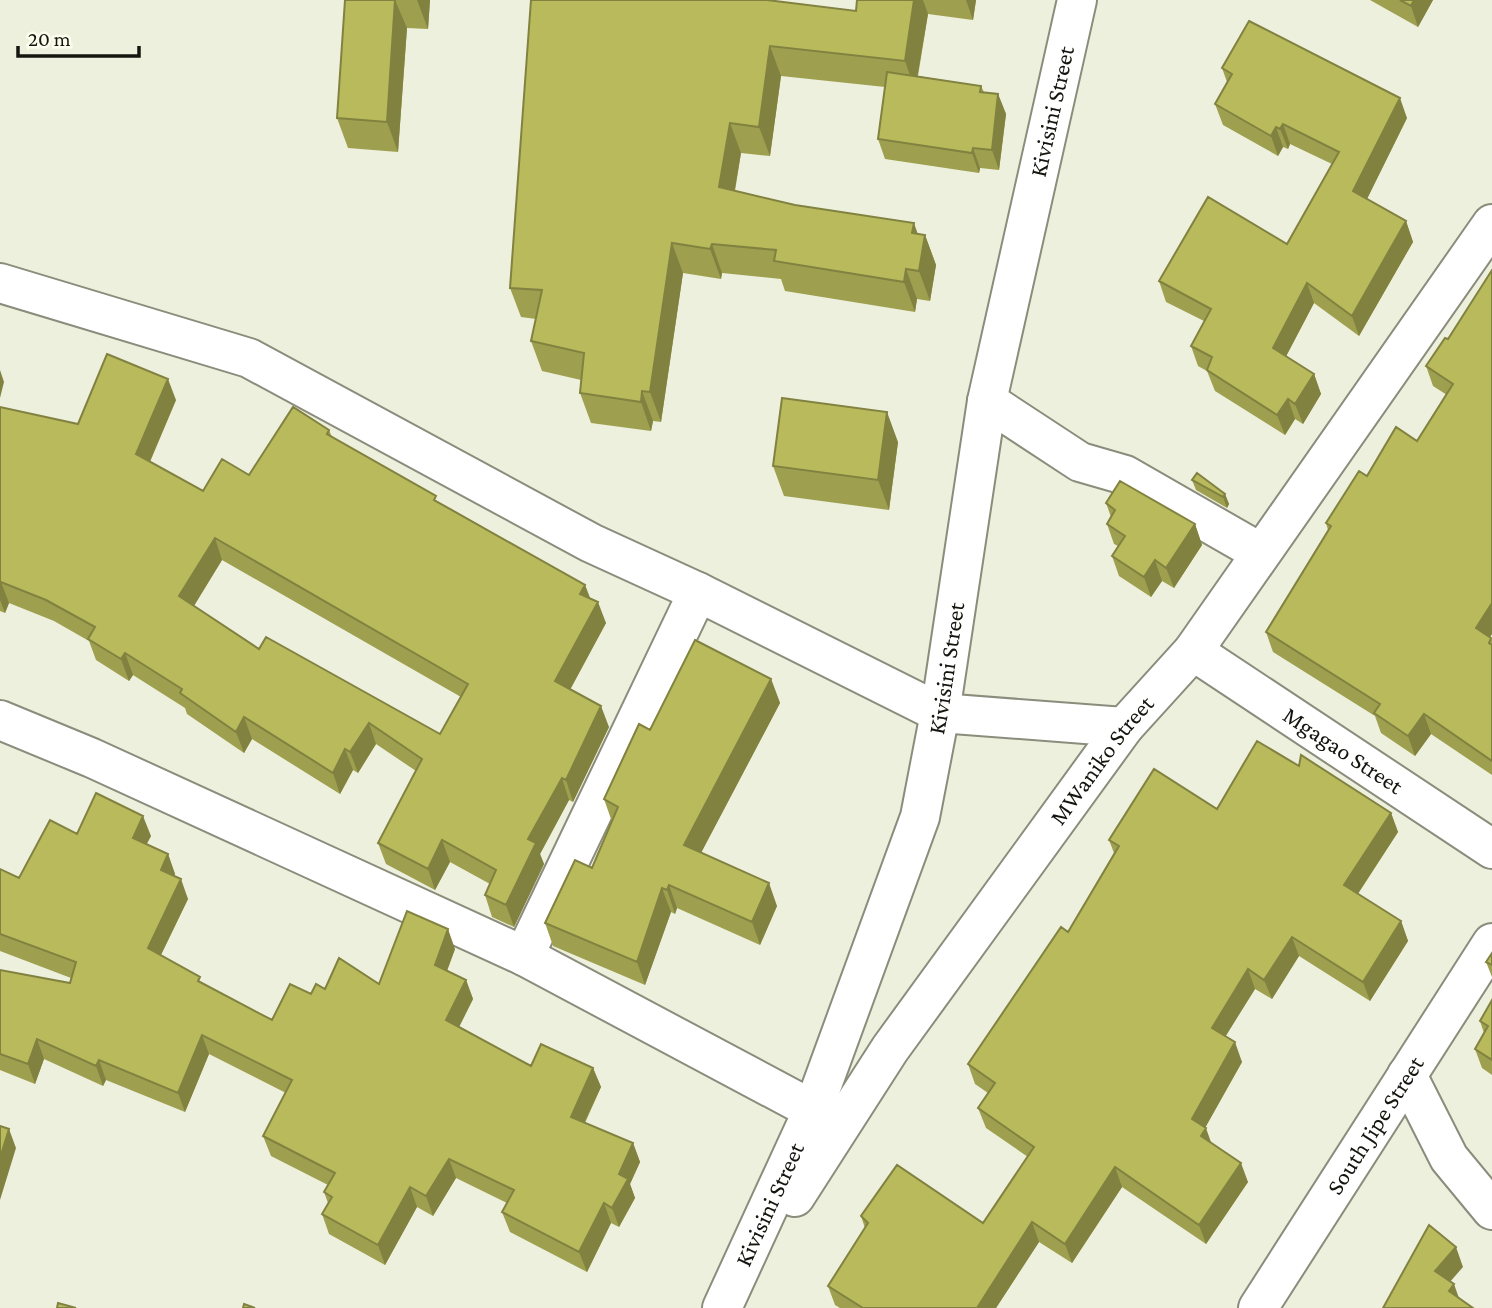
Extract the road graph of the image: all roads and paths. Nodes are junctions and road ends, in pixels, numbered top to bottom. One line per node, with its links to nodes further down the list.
1 (1077, 0): 4 (street, Kivisini Street)
2 (1492, 224): 5 (street, MWaniko Street)
3 (0, 283): 6 (street)
4 (987, 401): 5 (street); 8 (street, Kivisini Street)
5 (1261, 553): 7 (street, MWaniko Street)
6 (698, 592): 8 (street); 13 (street)
7 (1193, 651): 10 (street, MWaniko Street); 11 (street, Mgagao Street)
8 (940, 713): 10 (street); 15 (street, Kivisini Street)
9 (0, 720): 13 (street)
10 (1124, 727): 17 (street, MWaniko Street)
11 (1492, 849)
12 (1492, 943): 14 (street, South Jipe Street)
13 (524, 956): 15 (street)
14 (1407, 1075): 16 (street); 18 (street, South Jipe Street)
15 (813, 1111): 17 (street, Kivisini Street)
16 (1492, 1210)
17 (723, 1308)
18 (1258, 1308)

